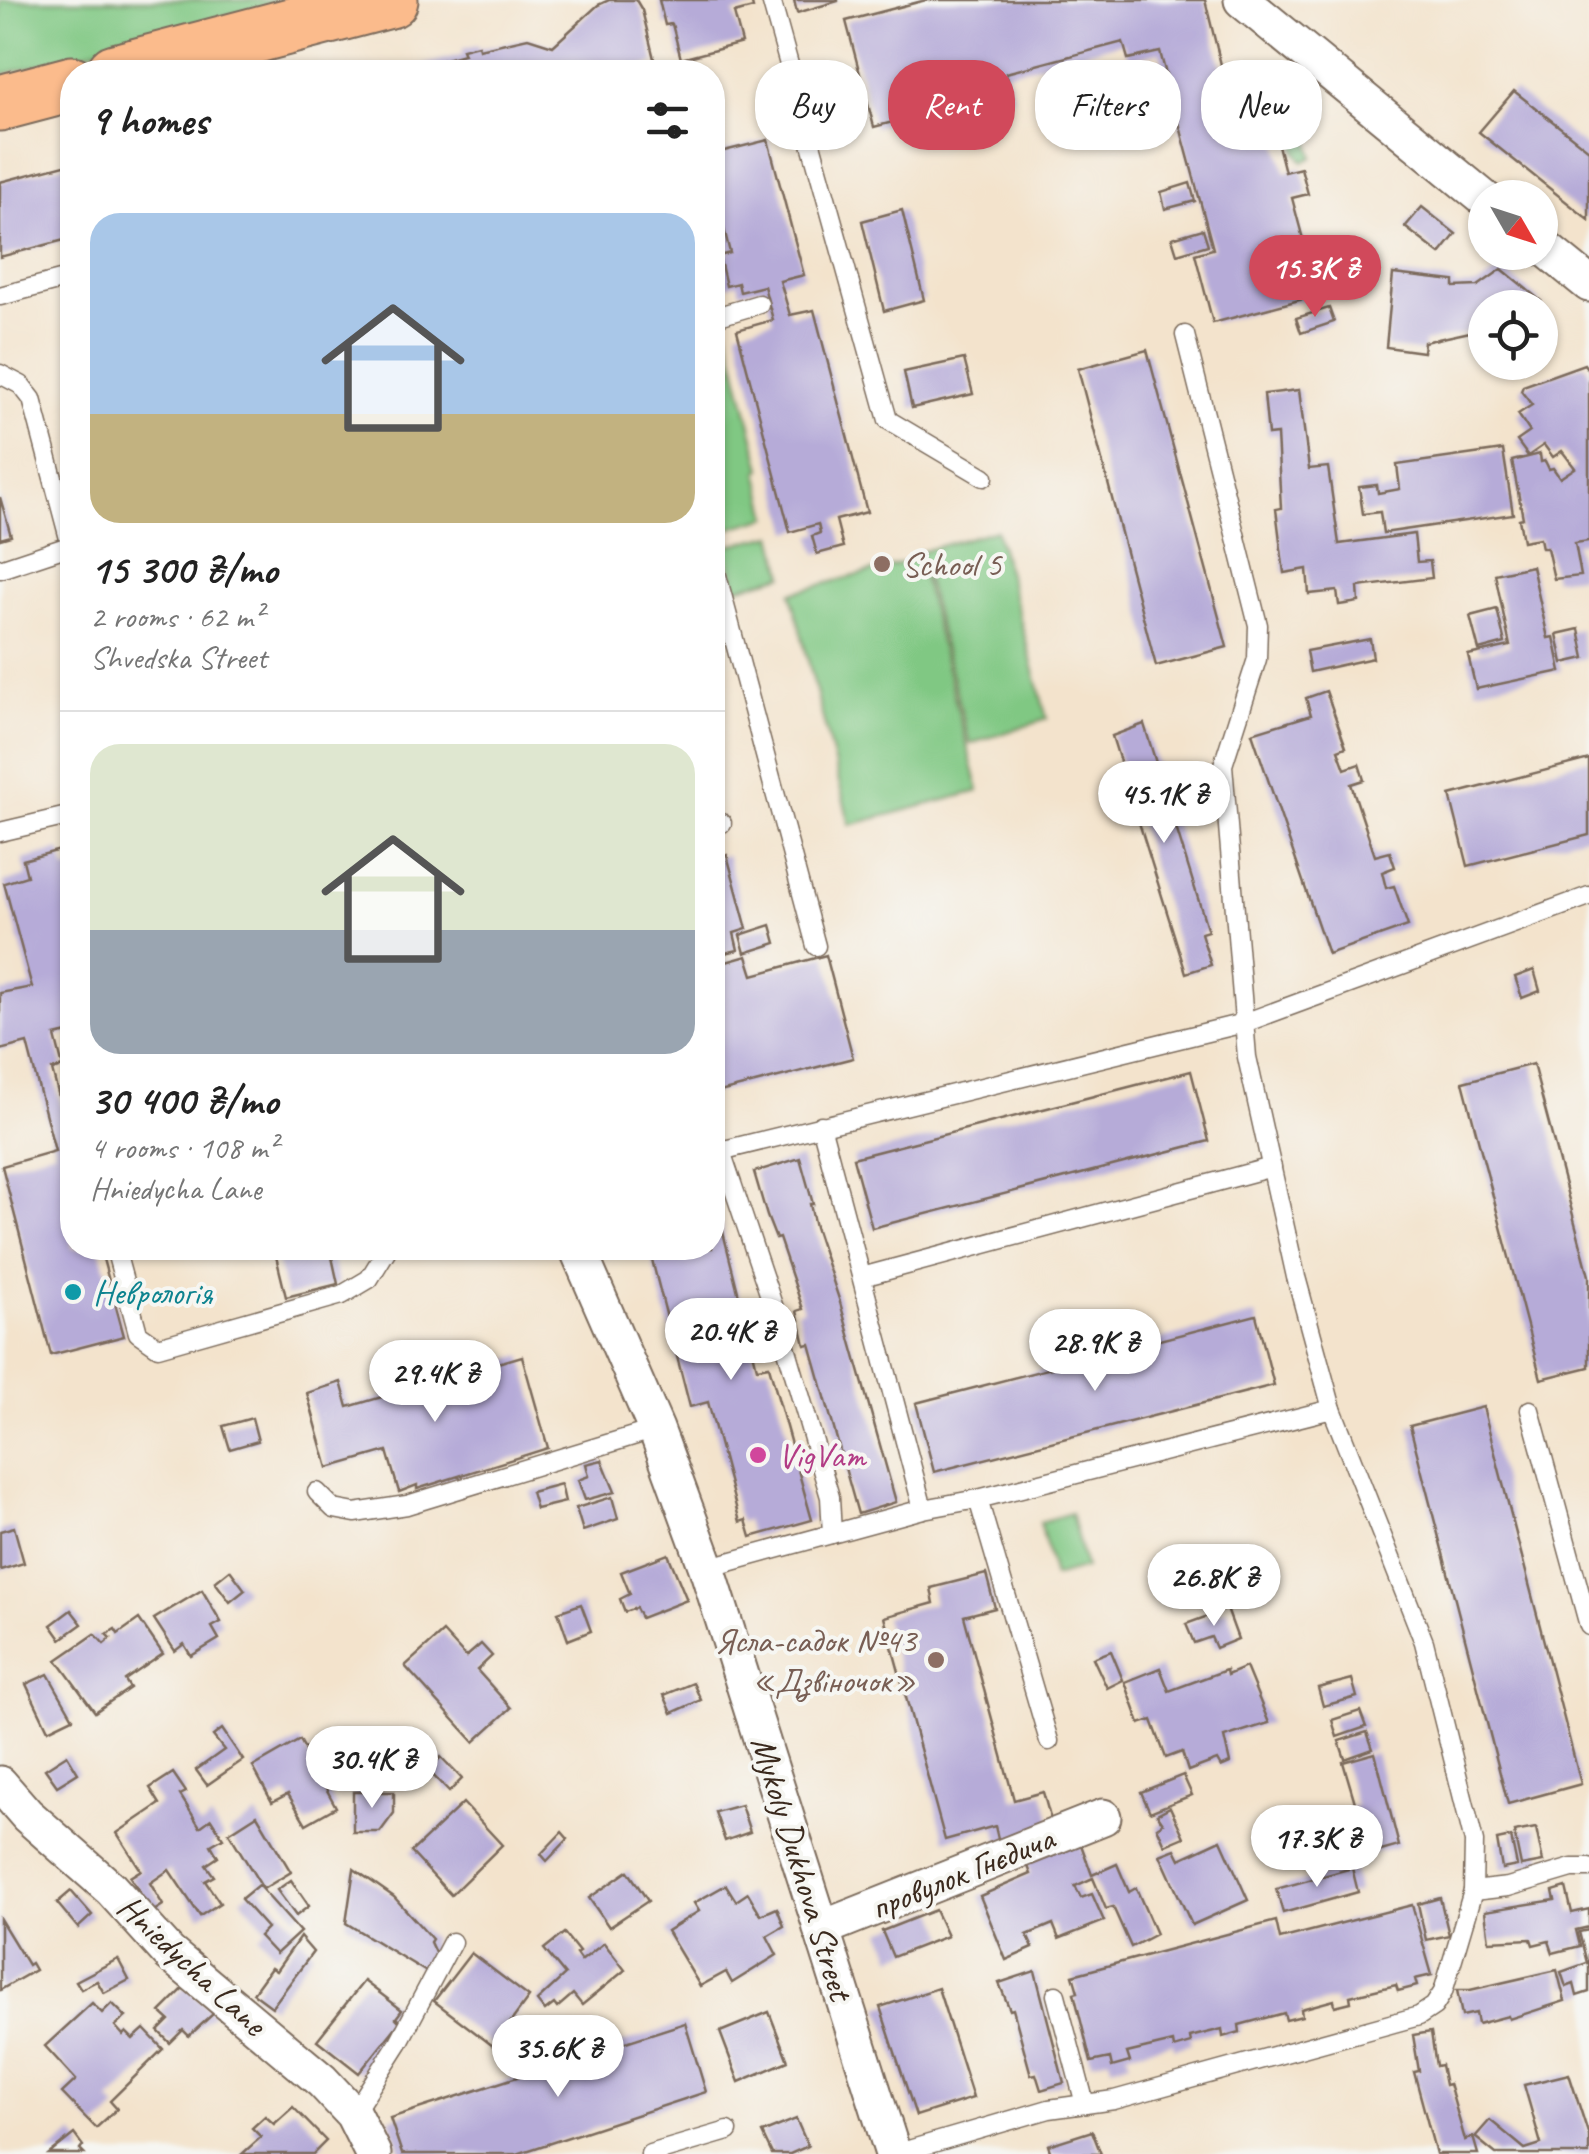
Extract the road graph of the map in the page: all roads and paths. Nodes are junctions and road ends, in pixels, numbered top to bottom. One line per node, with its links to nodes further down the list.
1 (390, 0): 4 (main road)
2 (771, 0): 17 (lane)
3 (1242, 0): 8 (street)
4 (242, 56): 5 (main road)
5 (210, 60)
6 (60, 87): 7 (main road)
7 (0, 103)
8 (1468, 185)
9 (1558, 259): 11 (street)
10 (60, 280): 12 (lane)
11 (1589, 284)
12 (0, 296)
13 (759, 304): 14 (lane)
14 (725, 314)
15 (1185, 335): 26 (lane)
16 (0, 374): 18 (lane)
17 (984, 477)
18 (60, 502)
19 (60, 550): 20 (lane)
20 (0, 569)
21 (725, 606): 25 (lane)
22 (60, 817): 23 (lane)
23 (0, 832)
24 (1589, 896): 26 (lane)
25 (816, 946)
26 (1244, 1023): 27 (lane); 29 (lane)
27 (821, 1125): 28 (lane); 34 (lane)
28 (725, 1150)
29 (1272, 1167): 34 (lane); 35 (lane)
30 (725, 1174): 41 (lane)
31 (118, 1260): 32 (lane)
32 (381, 1260)
33 (582, 1260): 37 (street, Mykoly Dukhova Street)
34 (862, 1277): 40 (lane)
35 (1332, 1409): 39 (lane); 49 (lane)
36 (1530, 1410): 43 (lane)
37 (656, 1429): 38 (lane); 42 (street, Mykoly Dukhova Street)
38 (318, 1492)
39 (978, 1499): 40 (lane); 45 (lane)
40 (923, 1510): 41 (lane)
41 (832, 1534): 42 (lane)
42 (708, 1568): 50 (street, Mykoly Dukhova Street)
43 (1584, 1583): 44 (lane)
44 (1589, 1626)
45 (1049, 1740)
46 (0, 1784): 54 (street, Hniedycha Lane)
47 (1102, 1817): 50 (street, провулок Гнєдича)
48 (1589, 1868): 49 (lane)
49 (1474, 1891): 53 (lane)
50 (821, 1929): 58 (street, Mykoly Dukhova Street)
51 (452, 1942): 54 (lane)
52 (1056, 1995): 53 (lane)
53 (1085, 2104): 58 (lane)
54 (354, 2114): 56 (street, Hniedycha Lane)
55 (728, 2131): 57 (lane)
56 (372, 2154)
57 (650, 2154)
58 (894, 2154)

